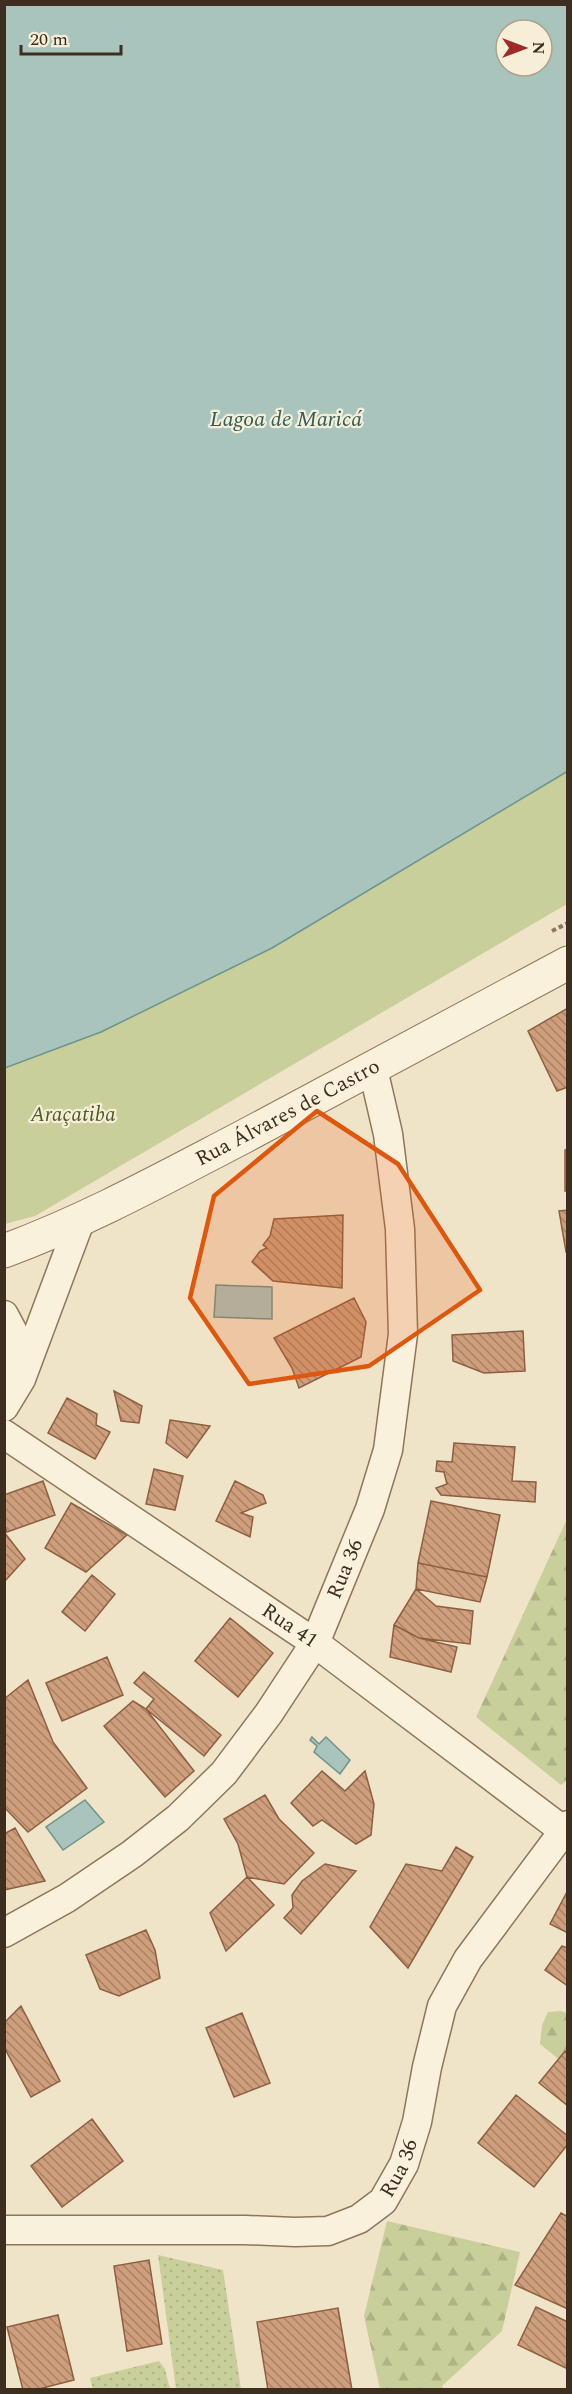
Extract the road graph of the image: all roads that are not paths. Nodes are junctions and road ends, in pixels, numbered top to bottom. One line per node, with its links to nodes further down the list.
1 (567, 963): 2 (street, Rua Álvares de Castro)
2 (373, 1069): 3 (street, Rua Álvares de Castro); 9 (street, Rua 36)
3 (80, 1221): 4 (street, Rua Álvares de Castro); 6 (street)
4 (4, 1251)
5 (4, 1315): 6 (street)
6 (21, 1379): 7 (street)
7 (4, 1407)
8 (4, 1434): 9 (street, Rua 41)
9 (315, 1643): 10 (street, Rua 41); 11 (street, Rua 36)
10 (566, 1828): 12 (street, Rua 36)
11 (4, 1933)
12 (6, 2224)

